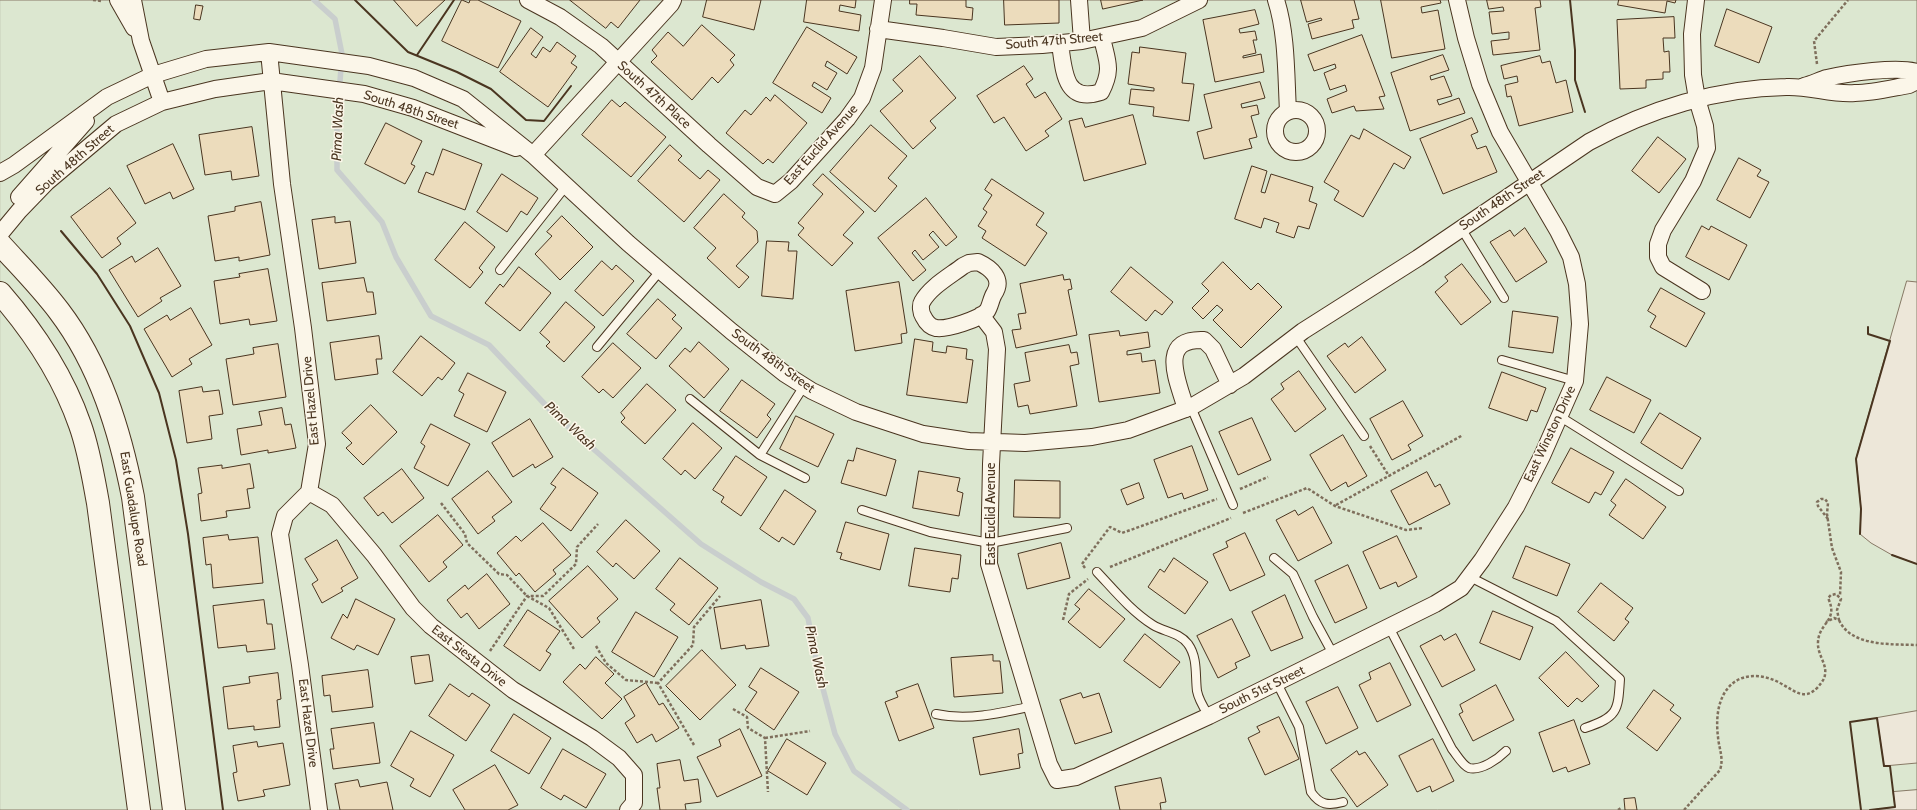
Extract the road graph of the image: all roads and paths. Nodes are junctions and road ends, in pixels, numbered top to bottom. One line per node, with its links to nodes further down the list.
1 (118, 0): 14 (street)
2 (132, 0): 14 (street)
3 (528, 0): 18 (street, South 47th Place)
4 (673, 0): 18 (street)
5 (883, 0): 12 (street, East Euclid Avenue)
6 (1079, 0): 15 (street)
7 (1199, 0): 13 (street, South 47th Street)
8 (1276, 0): 28 (street)
9 (1456, 0): 31 (street, East Winston Drive)
10 (1696, 0): 26 (street)
11 (1848, 0): 19 (path)
12 (878, 30): 16 (street, South 47th Street); 33 (street, East Euclid Avenue)
13 (1102, 38): 15 (street, South 47th Street); 16 (street)
14 (141, 41): 21 (street)
15 (1082, 41): 16 (street, South 47th Street)
16 (1060, 44)
17 (269, 52): 21 (street, South 48th Street); 22 (street, East Hazel Drive); 29 (street, South 48th Street)
18 (618, 62): 29 (street); 33 (street, South 47th Place)
19 (1817, 64)
20 (1917, 72): 24 (street, South 48th Street)
21 (153, 75): 25 (street, South 48th Street); 27 (street)
22 (271, 81): 27 (street, South 48th Street); 29 (street, South 48th Street); 61 (street, East Hazel Drive)
23 (1917, 82): 24 (street, South 48th Street)
24 (1804, 86): 26 (street, South 48th Street)
25 (107, 97): 30 (street, South 48th Street); 34 (street, South 48th Street)
26 (1697, 99): 31 (street, South 48th Street); 40 (street)
27 (162, 102): 36 (street, South 48th Street)
28 (1288, 111)
29 (533, 155): 32 (street, South 48th Street)
30 (0, 173)
31 (1528, 181): 35 (street, South 48th Street); 47 (street, East Winston Drive)
32 (566, 186): 38 (lane); 39 (street, South 48th Street)
33 (775, 194)
34 (0, 219)
35 (1461, 228): 42 (lane); 44 (street, South 48th Street)
36 (0, 234)
37 (0, 244): 104 (main road, East Guadalupe Road)
38 (500, 270)
39 (660, 271): 45 (lane); 49 (street, South 48th Street)
40 (1702, 291)
41 (0, 293): 103 (main road)
42 (1504, 298)
43 (981, 315): 43 (street); 55 (street, East Euclid Avenue)
44 (1296, 337): 48 (street, South 48th Street); 54 (lane)
45 (597, 347)
46 (1502, 360): 47 (lane)
47 (1575, 380): 52 (street, East Winston Drive)
48 (1230, 385): 51 (street, South 48th Street); 51 (street)
49 (804, 386): 55 (street, South 48th Street); 56 (lane)
50 (690, 399): 56 (lane)
51 (1188, 408): 55 (street, South 48th Street); 62 (lane)
52 (1559, 416): 60 (lane); 74 (street, East Winston Drive)
53 (1463, 435): 57 (path)
54 (1364, 436): 57 (path)
55 (992, 442): 71 (street, East Euclid Avenue)
56 (760, 455): 59 (lane)
57 (1389, 476): 65 (path)
58 (1268, 477): 62 (path)
59 (805, 478)
60 (1679, 491)
61 (309, 492): 86 (street, East Siesta Drive); 105 (street, East Hazel Drive)
62 (1228, 495): 64 (lane); 73 (path)
63 (441, 503): 75 (path)
64 (1233, 505)
65 (1335, 506): 70 (path); 73 (path)
66 (862, 510): 71 (lane)
67 (1828, 519): 67 (path); 77 (path)
68 (598, 524): 75 (path)
69 (1067, 528): 71 (lane)
70 (1423, 528)
71 (990, 543): 89 (street, East Euclid Avenue)
72 (1274, 558): 85 (lane)
73 (1094, 574): 78 (path); 92 (lane)
74 (1466, 582): 81 (street, South 51st Street); 93 (lane)
75 (527, 596): 84 (path); 86 (path)
76 (720, 596): 88 (path)
77 (1841, 598): 79 (path); 80 (path)
78 (1063, 620)
79 (1839, 620): 80 (path); 83 (path)
80 (1826, 622): 107 (path)
81 (1389, 627): 85 (street, South 51st Street); 97 (lane)
82 (596, 646): 88 (path)
83 (1917, 646)
84 (574, 649)
85 (1333, 654): 87 (street, South 51st Street)
86 (481, 665): 101 (street, East Siesta Drive)
87 (1277, 682): 92 (street, South 51st Street); 100 (lane)
88 (658, 683): 96 (path)
89 (1032, 706): 91 (lane); 98 (street, East Euclid Avenue)
90 (733, 709): 95 (path)
91 (936, 714)
92 (1209, 716): 98 (street, South 51st Street)
93 (1585, 728)
94 (810, 731): 95 (path)
95 (765, 738): 99 (path)
96 (694, 745)
97 (1506, 751)
98 (1058, 780)
99 (768, 792)
100 (1343, 802)
101 (631, 806)
102 (1621, 808): 106 (path)
103 (139, 810)
104 (174, 810)
105 (319, 810)
106 (1618, 810)
107 (1684, 810)

